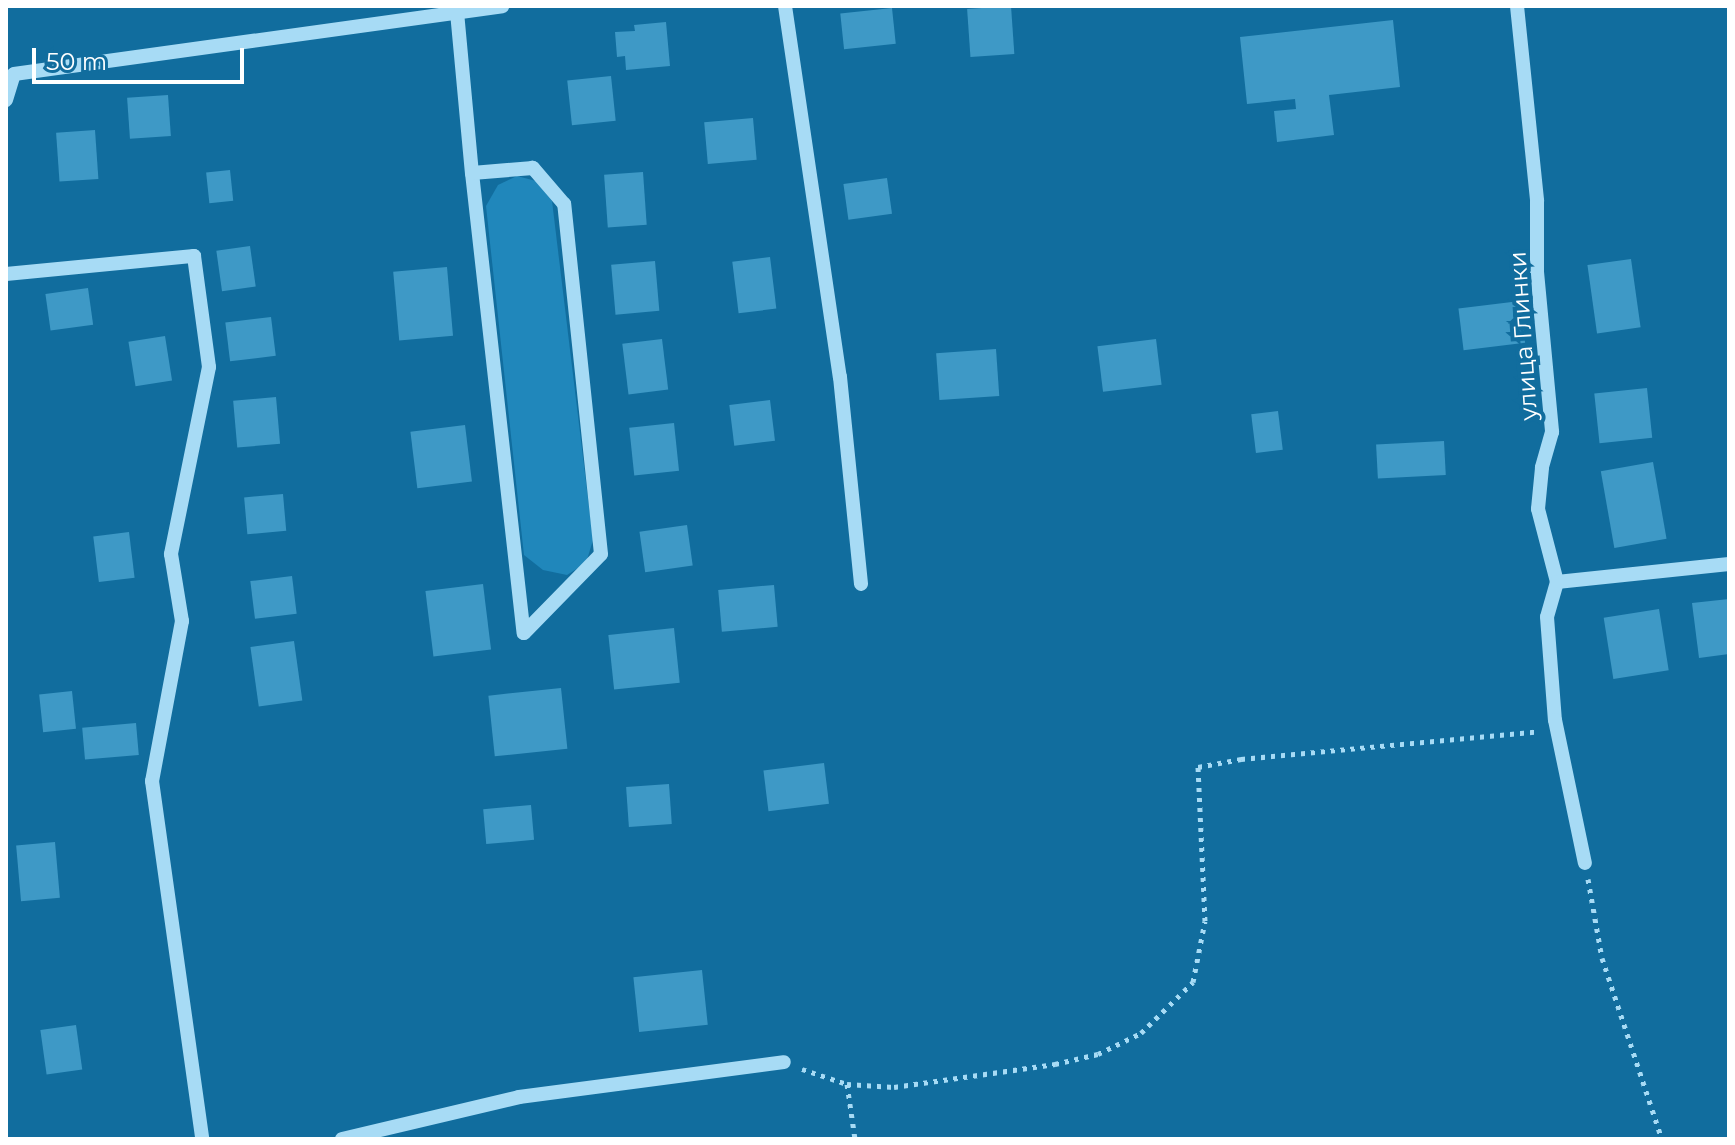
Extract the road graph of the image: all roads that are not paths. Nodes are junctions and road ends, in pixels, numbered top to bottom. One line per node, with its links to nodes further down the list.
1 (502, 6): 4 (street)
2 (785, 6): 10 (street)
3 (1517, 6): 9 (street, улица Глинки)
4 (457, 12): 5 (street); 6 (street)
5 (6, 100)
6 (472, 173): 6 (street)
7 (6, 274): 13 (street)
8 (1729, 564): 9 (street)
9 (1557, 582): 11 (street)
10 (861, 584)
11 (1585, 863)
12 (784, 1062): 14 (street)
13 (202, 1139)
14 (342, 1139)

